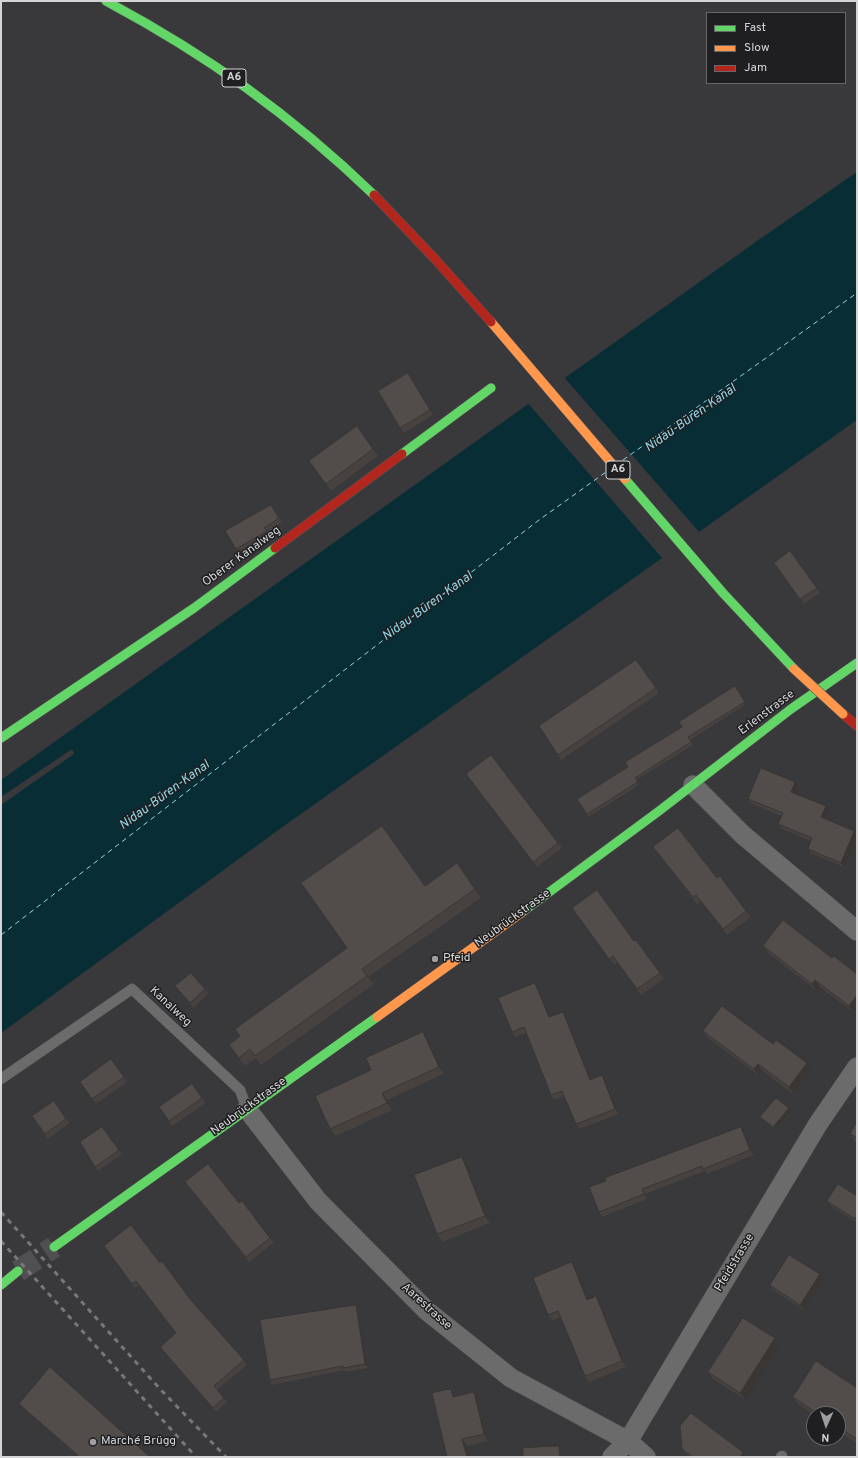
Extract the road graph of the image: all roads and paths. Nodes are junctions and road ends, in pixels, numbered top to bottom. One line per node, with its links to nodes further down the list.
1 (106, 1): 4 (main road, A6, bridge)
2 (491, 388): 5 (main road, Oberer Kanalweg)
3 (857, 663): 6 (main road, Erlenstrasse)
4 (857, 726)
5 (1, 738)
6 (692, 785): 7 (street); 10 (main road, Neubrückstrasse)
7 (857, 930)
8 (857, 1067): 14 (street, Pfeidstrasse)
9 (1, 1079): 10 (lane, Kanalweg)
10 (247, 1109): 11 (main road, Neubrückstrasse); 14 (street, Aarestrasse)
11 (54, 1247)
12 (18, 1271): 13 (main road)
13 (1, 1284)
14 (628, 1441): 15 (street, Pfeidstrasse); 16 (street, Aarestrasse)
15 (612, 1457)
16 (646, 1457)

